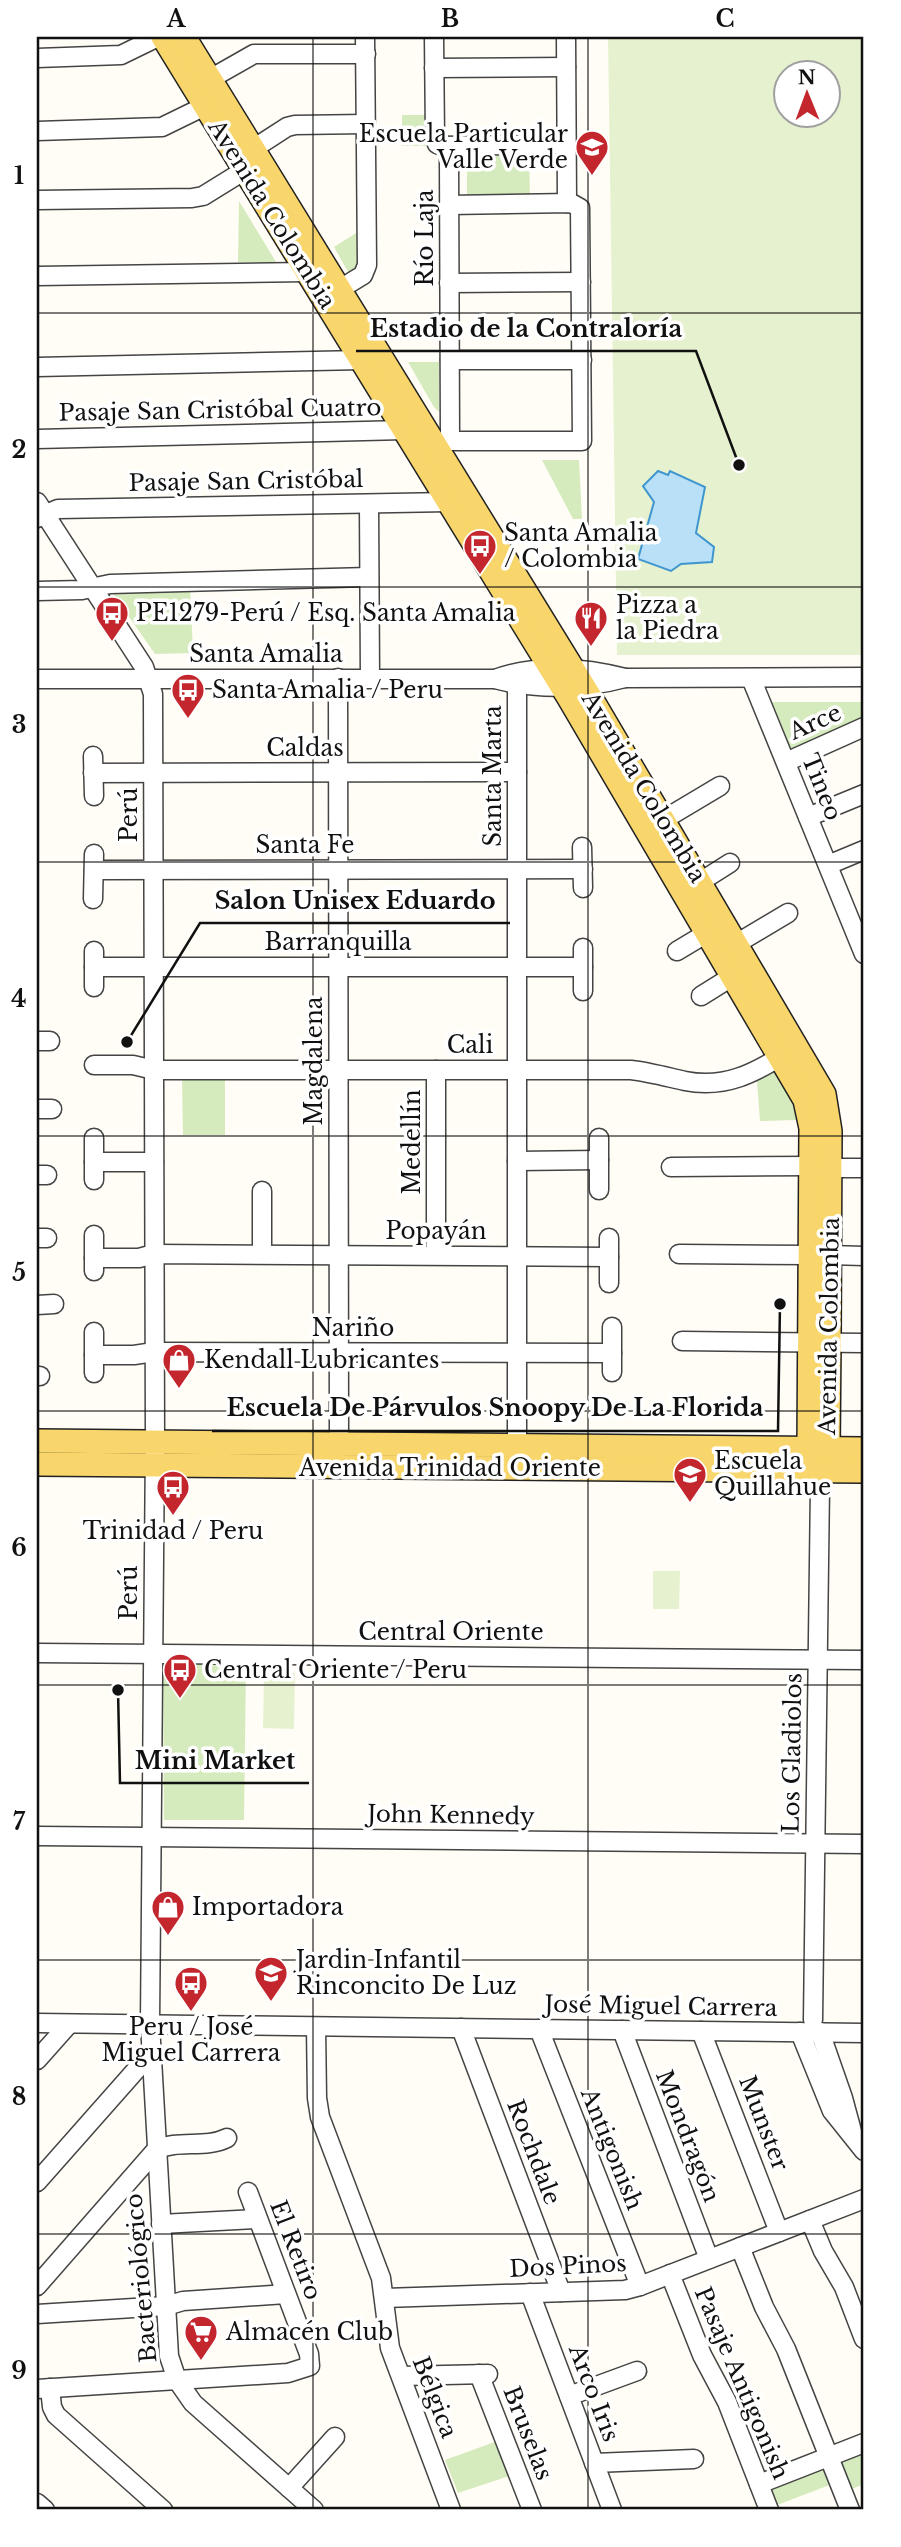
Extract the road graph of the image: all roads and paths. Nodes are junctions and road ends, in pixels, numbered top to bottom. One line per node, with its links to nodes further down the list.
1 (161, 37): 6 (street); 10 (main road, Avenida Colombia)
2 (184, 37): 9 (main road, Avenida Colombia)
3 (434, 37): 8 (street, Río Laja)
4 (566, 37): 7 (street)
5 (365, 45): 9 (street); 11 (street)
6 (37, 58)
7 (566, 67): 8 (street); 13 (street)
8 (434, 68): 14 (street, Río Laja)
9 (210, 79): 15 (main road, Avenida Colombia)
10 (205, 106): 12 (street); 15 (main road, Avenida Colombia)
11 (366, 124): 15 (street); 23 (street)
12 (37, 131)
13 (567, 144): 14 (street); 17 (street)
14 (442, 145): 18 (street, Río Laja)
15 (249, 160): 16 (street); 19 (main road, Avenida Colombia); 23 (main road, Avenida Colombia)
16 (37, 200)
17 (573, 204): 18 (street); 21 (street)
18 (449, 205): 22 (street, Río Laja)
19 (307, 272): 20 (street); 24 (main road, Avenida Colombia)
20 (37, 276)
21 (581, 282): 22 (street); 26 (street)
22 (449, 283): 25 (street, Río Laja)
23 (340, 289): 30 (main road, Avenida Colombia)
24 (362, 360): 27 (street); 28 (main road, Avenida Colombia)
25 (450, 360): 26 (street); 30 (street, Río Laja)
26 (582, 360): 30 (street)
27 (37, 366)
28 (404, 430): 29 (street, Pasaje San Cristóbal Cuatro); 31 (main road, Avenida Colombia)
29 (37, 439)
30 (443, 443): 41 (main road, Avenida Colombia)
31 (449, 502): 32 (street, Pasaje San Cristóbal); 41 (main road, Avenida Colombia)
32 (369, 503): 33 (street, Pasaje San Cristóbal); 34 (street)
33 (39, 511): 35 (street, Perú)
34 (369, 578): 35 (street); 39 (street)
35 (93, 588): 36 (street); 44 (street, Perú)
36 (37, 591)
37 (864, 677): 42 (street, Santa Amalia)
38 (338, 678): 39 (street, Santa Amalia); 44 (street, Santa Amalia); 50 (street, Magdalena)
39 (370, 678): 40 (street, Santa Amalia)
40 (495, 678): 41 (street, Santa Amalia); 45 (street, Santa Amalia)
41 (568, 678): 42 (street, Santa Amalia); 45 (street, Santa Amalia); 55 (main road, Avenida Colombia); 69 (main road, Avenida Colombia)
42 (751, 678): 47 (street, Tineo)
43 (37, 679): 44 (street, Santa Amalia)
44 (149, 679): 49 (street, Perú)
45 (517, 685): 48 (street, Santa Marta)
46 (864, 727): 47 (street, Arce)
47 (786, 762): 54 (street, Tineo)
48 (517, 772): 50 (street, Caldas); 61 (street, Santa Marta)
49 (153, 773): 50 (street, Caldas); 53 (street, Caldas); 63 (street, Perú)
50 (338, 773): 60 (street, Magdalena)
51 (720, 786): 55 (street)
52 (864, 794): 54 (street)
53 (94, 796)
54 (808, 817): 59 (street, Tineo)
55 (663, 820): 64 (main road, Avenida Colombia)
56 (582, 847): 62 (street)
57 (864, 850): 59 (street)
58 (730, 863): 64 (street)
59 (828, 865): 68 (street, Tineo)
60 (339, 869): 61 (street, Santa Fe); 63 (street, Santa Fe); 75 (street, Magdalena)
61 (517, 869): 62 (street, Santa Fe); 76 (street, Santa Marta)
62 (583, 869): 65 (street)
63 (153, 870): 66 (street, Santa Fe); 74 (street, Perú)
64 (700, 883): 70 (main road, Avenida Colombia)
65 (583, 888)
66 (93, 899)
67 (788, 913): 70 (street)
68 (858, 919): 73 (street, Tineo)
69 (707, 933): 72 (street); 78 (main road, Avenida Colombia)
70 (736, 944): 82 (main road, Avenida Colombia)
71 (583, 948): 77 (street)
72 (677, 951)
73 (864, 954)
74 (154, 967): 75 (street, Barranquilla); 79 (street, Barranquilla); 84 (street, Perú)
75 (339, 967): 76 (street, Barranquilla); 85 (street, Magdalena)
76 (517, 967): 77 (street, Barranquilla); 87 (street, Santa Marta)
77 (583, 967): 80 (street)
78 (733, 976): 81 (street); 82 (main road, Avenida Colombia)
79 (94, 987)
80 (583, 991)
81 (701, 996)
82 (788, 1052): 87 (street, Cali); 95 (main road, Avenida Colombia)
83 (94, 1063): 84 (street, Cali)
84 (154, 1070): 85 (street, Cali); 93 (street, Perú)
85 (339, 1070): 86 (street, Cali); 105 (street, Magdalena)
86 (436, 1070): 87 (street, Cali); 106 (street, Medellín)
87 (517, 1070): 91 (street, Santa Marta)
88 (94, 1138): 92 (street)
89 (599, 1138): 90 (street)
90 (599, 1160): 91 (street); 98 (street)
91 (517, 1161): 108 (street, Santa Marta)
92 (94, 1162): 93 (street); 97 (street)
93 (154, 1162): 102 (street, Perú)
94 (671, 1167): 95 (street)
95 (820, 1167): 96 (street); 107 (main road, Avenida Colombia)
96 (864, 1168)
97 (94, 1181)
98 (600, 1190)
99 (262, 1191): 103 (street)
100 (94, 1235): 102 (street, Popayán)
101 (609, 1238): 110 (street)
102 (154, 1254): 103 (street, Popayán); 117 (street, Perú)
103 (262, 1254): 105 (street, Popayán)
104 (679, 1254): 107 (street)
105 (339, 1255): 106 (street, Popayán); 118 (street, Magdalena)
106 (436, 1255): 108 (street, Popayán)
107 (820, 1255): 109 (street); 115 (main road, Avenida Colombia)
108 (517, 1256): 110 (street, Popayán); 119 (street, Santa Marta)
109 (864, 1256)
110 (609, 1257): 111 (street)
111 (609, 1283)
112 (612, 1327): 120 (street)
113 (94, 1332): 117 (street, Nariño)
114 (682, 1341): 115 (street)
115 (819, 1342): 116 (street); 126 (main road, Avenida Colombia)
116 (864, 1343)
117 (154, 1352): 118 (street, Nariño); 123 (street, Perú)
118 (339, 1353): 119 (street, Nariño); 124 (street, Magdalena)
119 (517, 1353): 120 (street, Nariño); 125 (street, Santa Marta)
120 (612, 1353): 121 (street)
121 (612, 1372)
122 (37, 1441): 123 (main road, Avenida Trinidad Oriente)
123 (155, 1442): 124 (main road, Avenida Trinidad Oriente); 129 (street, Perú)
124 (339, 1444): 125 (main road, Avenida Trinidad Oriente)
125 (517, 1445): 126 (main road, Avenida Trinidad Oriente)
126 (818, 1448): 127 (main road, Avenida Trinidad Oriente); 131 (main road, Avenida Colombia)
127 (864, 1449)
128 (37, 1464): 129 (main road, Avenida Trinidad Oriente)
129 (155, 1465): 131 (main road, Avenida Trinidad Oriente); 133 (street, Perú)
130 (864, 1471): 131 (main road, Avenida Trinidad Oriente)
131 (820, 1478): 134 (street, Los Gladiolos)
132 (37, 1653): 133 (street, Central Oriente)
133 (153, 1654): 134 (street, Central Oriente); 137 (street, Perú)
134 (818, 1660): 135 (street, Central Oriente); 138 (street, Los Gladiolos)
135 (864, 1660)
136 (37, 1836): 137 (street, John Kennedy)
137 (152, 1837): 138 (street, John Kennedy); 142 (street, Perú)
138 (816, 1843): 139 (street, John Kennedy); 145 (street, Los Gladiolos)
139 (864, 1844)
140 (37, 2023): 141 (street, José Miguel Carrera)
141 (69, 2024): 142 (street, José Miguel Carrera); 151 (street)
142 (150, 2024): 143 (street, José Miguel Carrera); 150 (street, Bacteriológico)
143 (317, 2026): 144 (street, José Miguel Carrera); 170 (street, Bélgica)
144 (461, 2028): 146 (street, José Miguel Carrera); 167 (street, Rochdale)
145 (811, 2028): 148 (street, José Miguel Carrera); 149 (street, José Miguel Carrera); 154 (street)
146 (539, 2029): 147 (street, José Miguel Carrera); 166 (street, Antigonish)
147 (622, 2030): 148 (street, José Miguel Carrera); 163 (street, Mondragón)
148 (701, 2031): 161 (street, Munster)
149 (864, 2033)
150 (151, 2053): 153 (street, Bacteriológico); 155 (street)
151 (37, 2060)
152 (227, 2138): 153 (street)
153 (156, 2150): 160 (street, Bacteriológico); 165 (street)
154 (864, 2151)
155 (37, 2182)
156 (248, 2192): 158 (street, El Retiro)
157 (864, 2199): 159 (street, Dos Pinos)
158 (257, 2219): 160 (street); 169 (street, El Retiro)
159 (810, 2220): 161 (street, Dos Pinos); 173 (street)
160 (161, 2224): 171 (street, Bacteriológico)
161 (779, 2232): 162 (street, Dos Pinos)
162 (740, 2247): 163 (street, Dos Pinos); 181 (street)
163 (709, 2259): 164 (street, Dos Pinos)
164 (670, 2274): 166 (street, Dos Pinos); 184 (street, Pasaje Antigonish)
165 (37, 2286)
166 (640, 2286): 167 (street, Dos Pinos)
167 (561, 2292): 168 (street, Dos Pinos)
168 (530, 2293): 170 (street, Dos Pinos); 178 (street, Arco Iris)
169 (286, 2294): 171 (street); 176 (street, El Retiro)
170 (385, 2298): 175 (street, Bélgica)
171 (166, 2306): 172 (street); 176 (street, Bacteriológico)
172 (37, 2314)
173 (864, 2339)
174 (638, 2371): 178 (street)
175 (401, 2376): 190 (street, Bélgica); 191 (street, Bruselas)
176 (177, 2380): 177 (street); 185 (street, Bacteriológico)
177 (44, 2388): 188 (street)
178 (569, 2396): 183 (street, Arco Iris)
179 (335, 2437): 185 (street)
180 (864, 2443): 181 (street)
181 (829, 2457): 184 (street); 194 (street)
182 (694, 2459): 183 (street)
183 (594, 2463): 192 (street, Arco Iris)
184 (759, 2484): 193 (street, Pasaje Antigonish)
185 (289, 2488): 189 (street, Bacteriológico)
186 (37, 2503): 187 (street)
187 (45, 2510)
188 (163, 2510)
189 (314, 2510)
190 (451, 2510)
191 (532, 2510)
192 (612, 2510)
193 (769, 2510)
194 (850, 2510)

